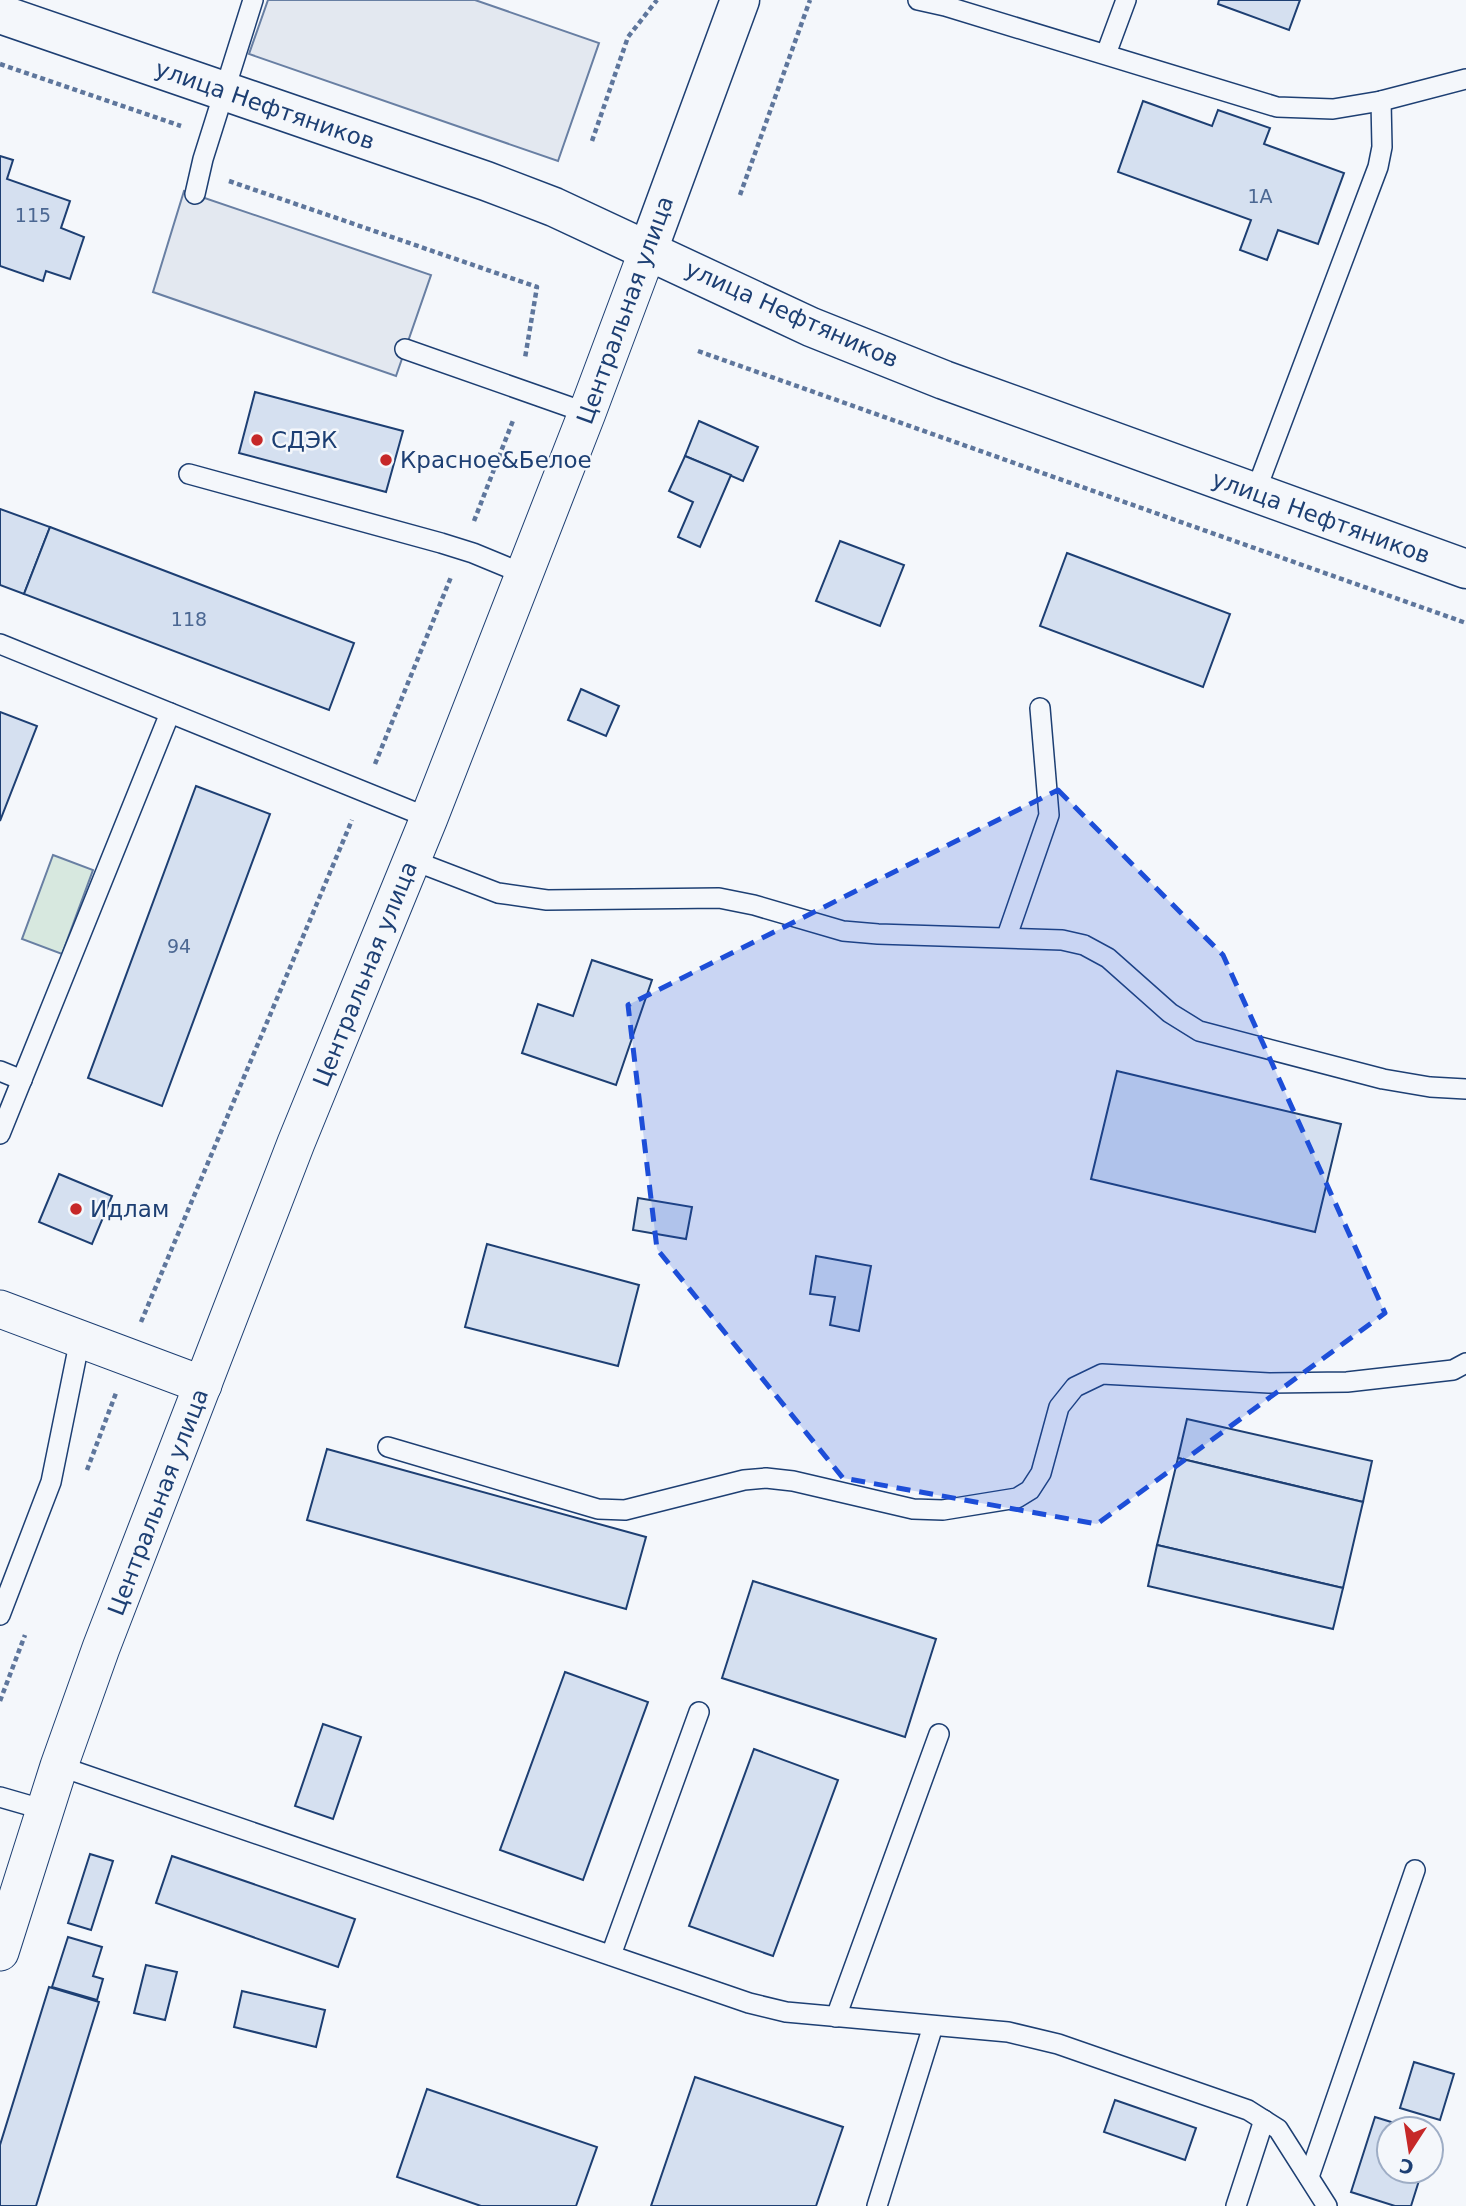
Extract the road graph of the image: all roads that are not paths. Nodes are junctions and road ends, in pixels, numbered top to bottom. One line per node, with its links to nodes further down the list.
1 (253, 0): 8 (lane)
2 (740, 0): 11 (street, Центральная улица)
3 (918, 0): 6 (lane)
4 (1126, 0): 6 (lane)
5 (7, 10): 8 (street, улица Нефтяников)
6 (1106, 54): 9 (lane)
7 (1466, 79): 9 (lane)
8 (223, 91): 10 (lane); 11 (street, улица Нефтяников)
9 (1381, 101): 15 (lane)
10 (195, 194)
11 (648, 250): 13 (street, Центральная улица); 15 (street, улица Нефтяников)
12 (405, 349): 13 (lane)
13 (587, 413): 17 (street, Центральная улица)
14 (188, 474): 17 (lane)
15 (1255, 493): 16 (street, улица Нефтяников)
16 (1466, 569)
17 (524, 574): 21 (street, Центральная улица)
18 (0, 644): 20 (lane)
19 (1040, 708): 23 (lane)
20 (170, 713): 21 (lane); 25 (lane)
21 (429, 818): 22 (street, Центральная улица)
22 (412, 860): 23 (lane); 31 (street, Центральная улица)
23 (1007, 936): 26 (lane)
24 (0, 1071): 25 (lane)
25 (22, 1080): 27 (lane)
26 (1466, 1089)
27 (0, 1134)
28 (0, 1310): 29 (street)
29 (80, 1339): 31 (street); 33 (lane)
30 (1466, 1363): 32 (lane)
31 (203, 1385): 36 (street, Центральная улица)
32 (388, 1447)
33 (0, 1615)
34 (699, 1712): 41 (lane)
35 (939, 1734): 42 (lane)
36 (59, 1766): 38 (street, Центральная улица); 41 (lane)
37 (0, 1797): 38 (lane)
38 (45, 1810): 40 (street, Центральная улица)
39 (1415, 1870): 45 (lane)
40 (0, 1952)
41 (611, 1955): 42 (lane)
42 (836, 2017): 43 (lane)
43 (933, 2026): 44 (lane); 46 (lane)
44 (1264, 2120): 45 (lane); 47 (lane)
45 (1309, 2177): 48 (lane)
46 (877, 2206)
47 (1236, 2206)
48 (1327, 2206)

